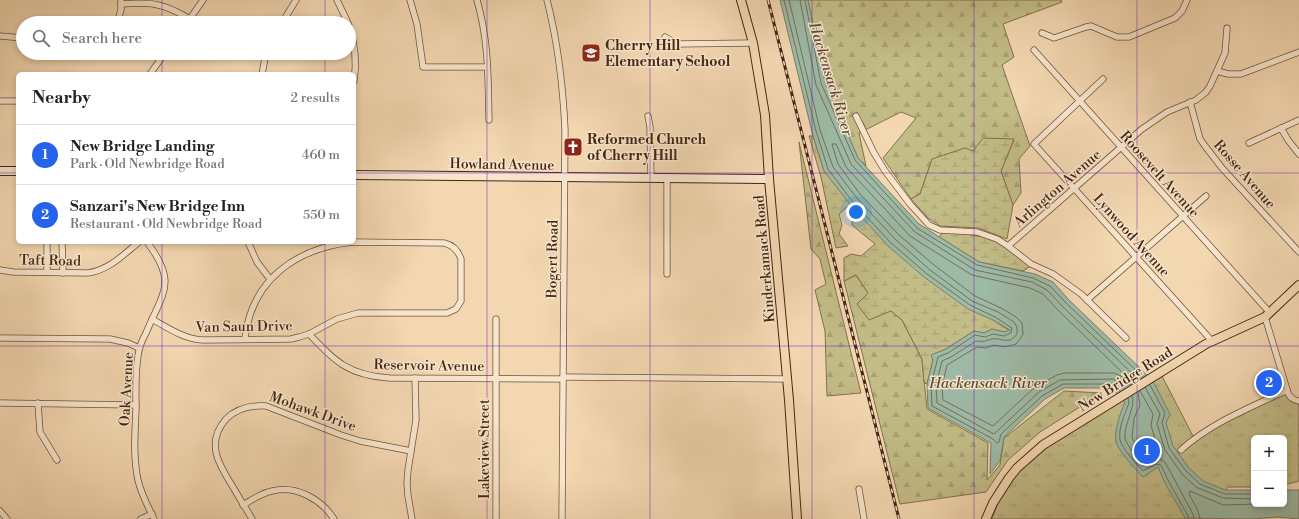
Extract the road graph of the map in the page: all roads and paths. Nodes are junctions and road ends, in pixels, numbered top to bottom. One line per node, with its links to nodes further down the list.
1 (203, 0): 12 (street)
2 (296, 0): 13 (street)
3 (337, 0): 14 (street)
4 (410, 0): 26 (street)
5 (477, 0): 26 (street)
6 (547, 0): 47 (street, Bogert Road)
7 (741, 0): 20 (main road, Kinderkamack Road)
8 (1187, 0): 16 (street)
9 (121, 2): 10 (street); 11 (street)
10 (120, 16)
11 (182, 16)
12 (192, 16)
13 (286, 16)
14 (345, 16)
15 (1227, 28): 27 (street, Arlington Avenue)
16 (1042, 33)
17 (0, 36): 18 (street)
18 (16, 37)
19 (665, 37): 20 (street)
20 (753, 43): 50 (main road, Kinderkamack Road)
21 (1034, 50): 34 (street, Roosevelt Avenue)
22 (1299, 52): 27 (street)
23 (160, 60): 28 (street)
24 (265, 60): 29 (street)
25 (356, 60): 30 (street)
26 (487, 67): 38 (street)
27 (1217, 70): 35 (street, Arlington Avenue)
28 (151, 72)
29 (262, 72)
30 (355, 72)
31 (1104, 79): 34 (street)
32 (0, 101): 33 (street)
33 (16, 101)
34 (1080, 102): 42 (street, Roosevelt Avenue); 51 (street, Lynwood Avenue)
35 (1190, 102): 42 (street, Arlington Avenue); 62 (street, Rosse Avenue)
36 (648, 116): 48 (street)
37 (856, 116): 61 (street)
38 (488, 120)
39 (1299, 120): 40 (street)
40 (1281, 128): 41 (street); 43 (street)
41 (1249, 143)
42 (1121, 148): 51 (street, Arlington Avenue); 53 (street, Roosevelt Avenue)
43 (1299, 154)
44 (0, 171): 45 (street)
45 (16, 171)
46 (356, 175): 47 (street, Howland Avenue)
47 (565, 177): 48 (street, Howland Avenue); 82 (street, Bogert Road)
48 (651, 178): 49 (street, Howland Avenue)
49 (667, 178): 50 (street, Howland Avenue); 67 (street)
50 (769, 179): 83 (main road, Kinderkamack Road)
51 (1074, 188): 61 (street, Arlington Avenue); 63 (street, Lynwood Avenue)
52 (1206, 196): 53 (street)
53 (1183, 217): 63 (street); 71 (street, Roosevelt Avenue)
54 (356, 242): 74 (street, Van Saun Drive)
55 (47, 244): 65 (street)
56 (62, 244): 66 (street)
57 (136, 244): 66 (street, Taft Road)
58 (148, 244): 72 (street, Oak Avenue)
59 (249, 244): 68 (street)
60 (340, 244): 68 (street, Van Saun Drive)
61 (1008, 246): 70 (street)
62 (1299, 252)
63 (1137, 258): 70 (street); 78 (street, Lynwood Avenue)
64 (0, 270): 65 (street, Taft Road)
65 (48, 272): 66 (street, Taft Road)
66 (63, 273)
67 (667, 274)
68 (270, 279): 77 (street)
69 (1299, 285): 71 (main road, New Bridge Road)
70 (1087, 300): 76 (street)
71 (1268, 315): 78 (main road, New Bridge Road); 84 (street)
72 (152, 319): 77 (street, Van Saun Drive); 79 (street, Oak Avenue)
73 (496, 319): 81 (street, Lakeview Street)
74 (308, 334): 77 (street, Van Saun Drive); 80 (street, Reservoir Avenue)
75 (0, 338): 79 (street)
76 (1126, 338)
77 (245, 339)
78 (1212, 342): 105 (main road, New Bridge Road)
79 (140, 348): 88 (street, Oak Avenue)
80 (415, 378): 81 (street, Reservoir Avenue); 90 (street)
81 (497, 378): 82 (street, Reservoir Avenue); 101 (street, Lakeview Street)
82 (563, 378): 83 (street, Reservoir Avenue); 102 (street, Bogert Road)
83 (786, 379): 103 (main road, Kinderkamack Road)
84 (1287, 390): 85 (street); 89 (street)
85 (1299, 401)
86 (0, 403): 87 (street)
87 (38, 403): 88 (street); 91 (street)
88 (136, 405): 95 (street, Oak Avenue)
89 (1181, 450)
90 (411, 451): 93 (street, Mohawk Drive); 100 (street)
91 (57, 460)
92 (859, 489): 104 (street)
93 (244, 505): 98 (street, Mohawk Drive); 99 (street)
94 (0, 511): 96 (street)
95 (153, 516): 97 (street)
96 (7, 519)
97 (141, 519)
98 (252, 519)
99 (334, 519)
100 (412, 519)
101 (496, 519)
102 (562, 519)
103 (797, 519)
104 (864, 519)
105 (986, 519)

